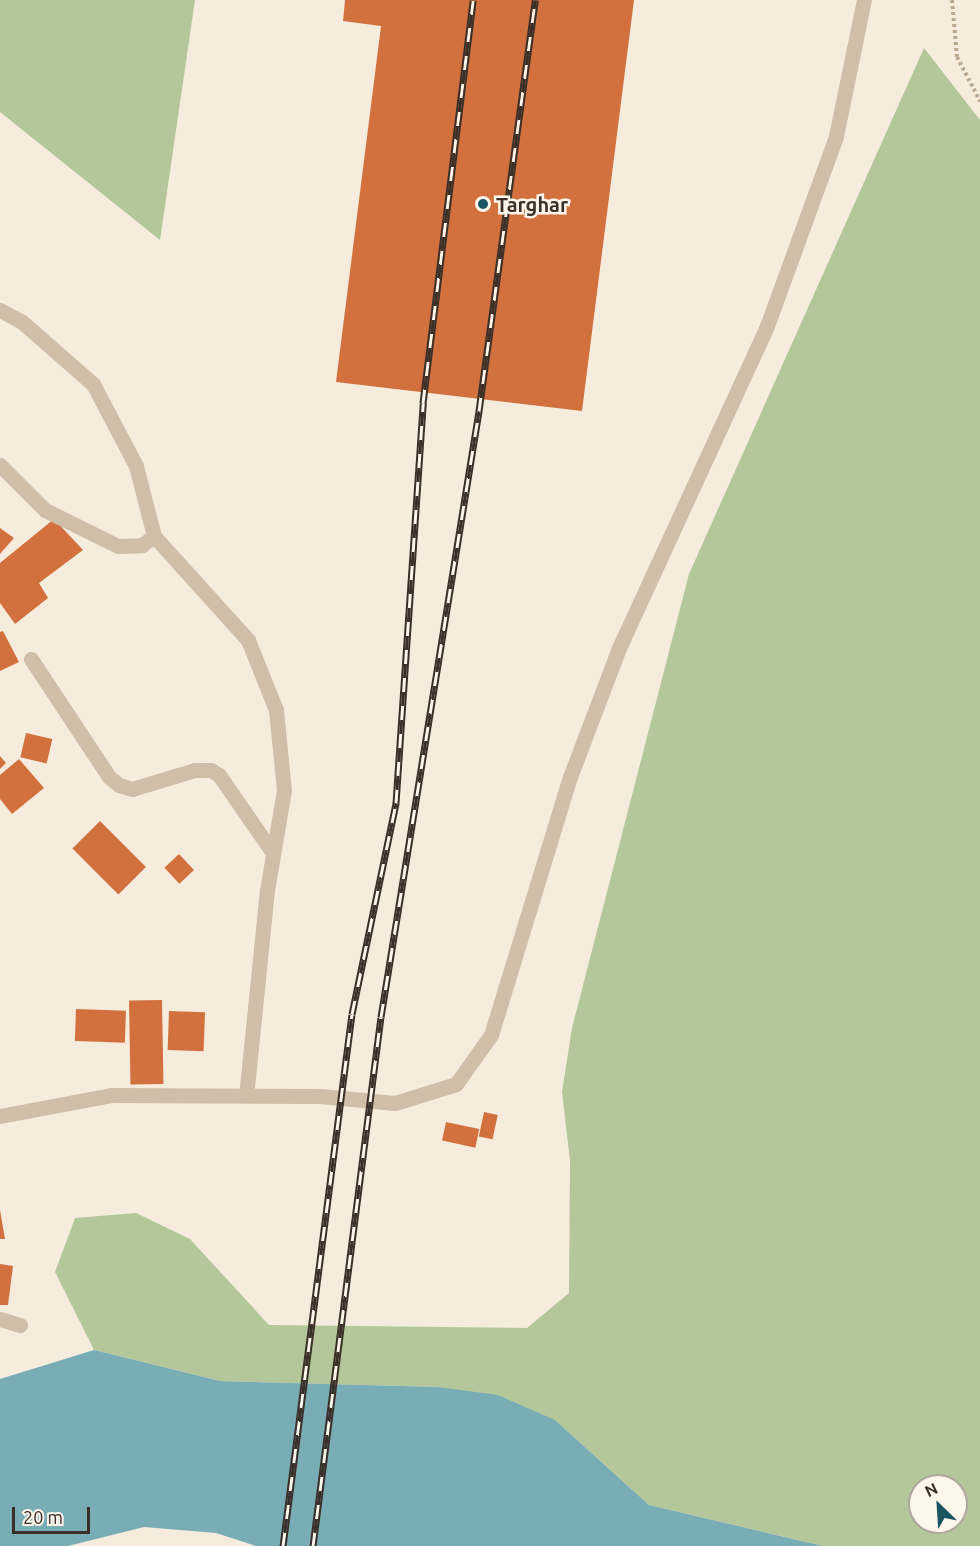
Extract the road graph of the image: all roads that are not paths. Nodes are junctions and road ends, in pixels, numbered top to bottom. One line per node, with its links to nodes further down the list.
1 (864, 0): 7 (street)
2 (0, 310): 4 (street)
3 (0, 465): 4 (street)
4 (153, 536): 6 (street)
5 (31, 659): 6 (street)
6 (273, 853): 7 (street)
7 (246, 1095): 8 (street)
8 (0, 1116)
9 (0, 1319): 10 (street)
10 (20, 1325)

